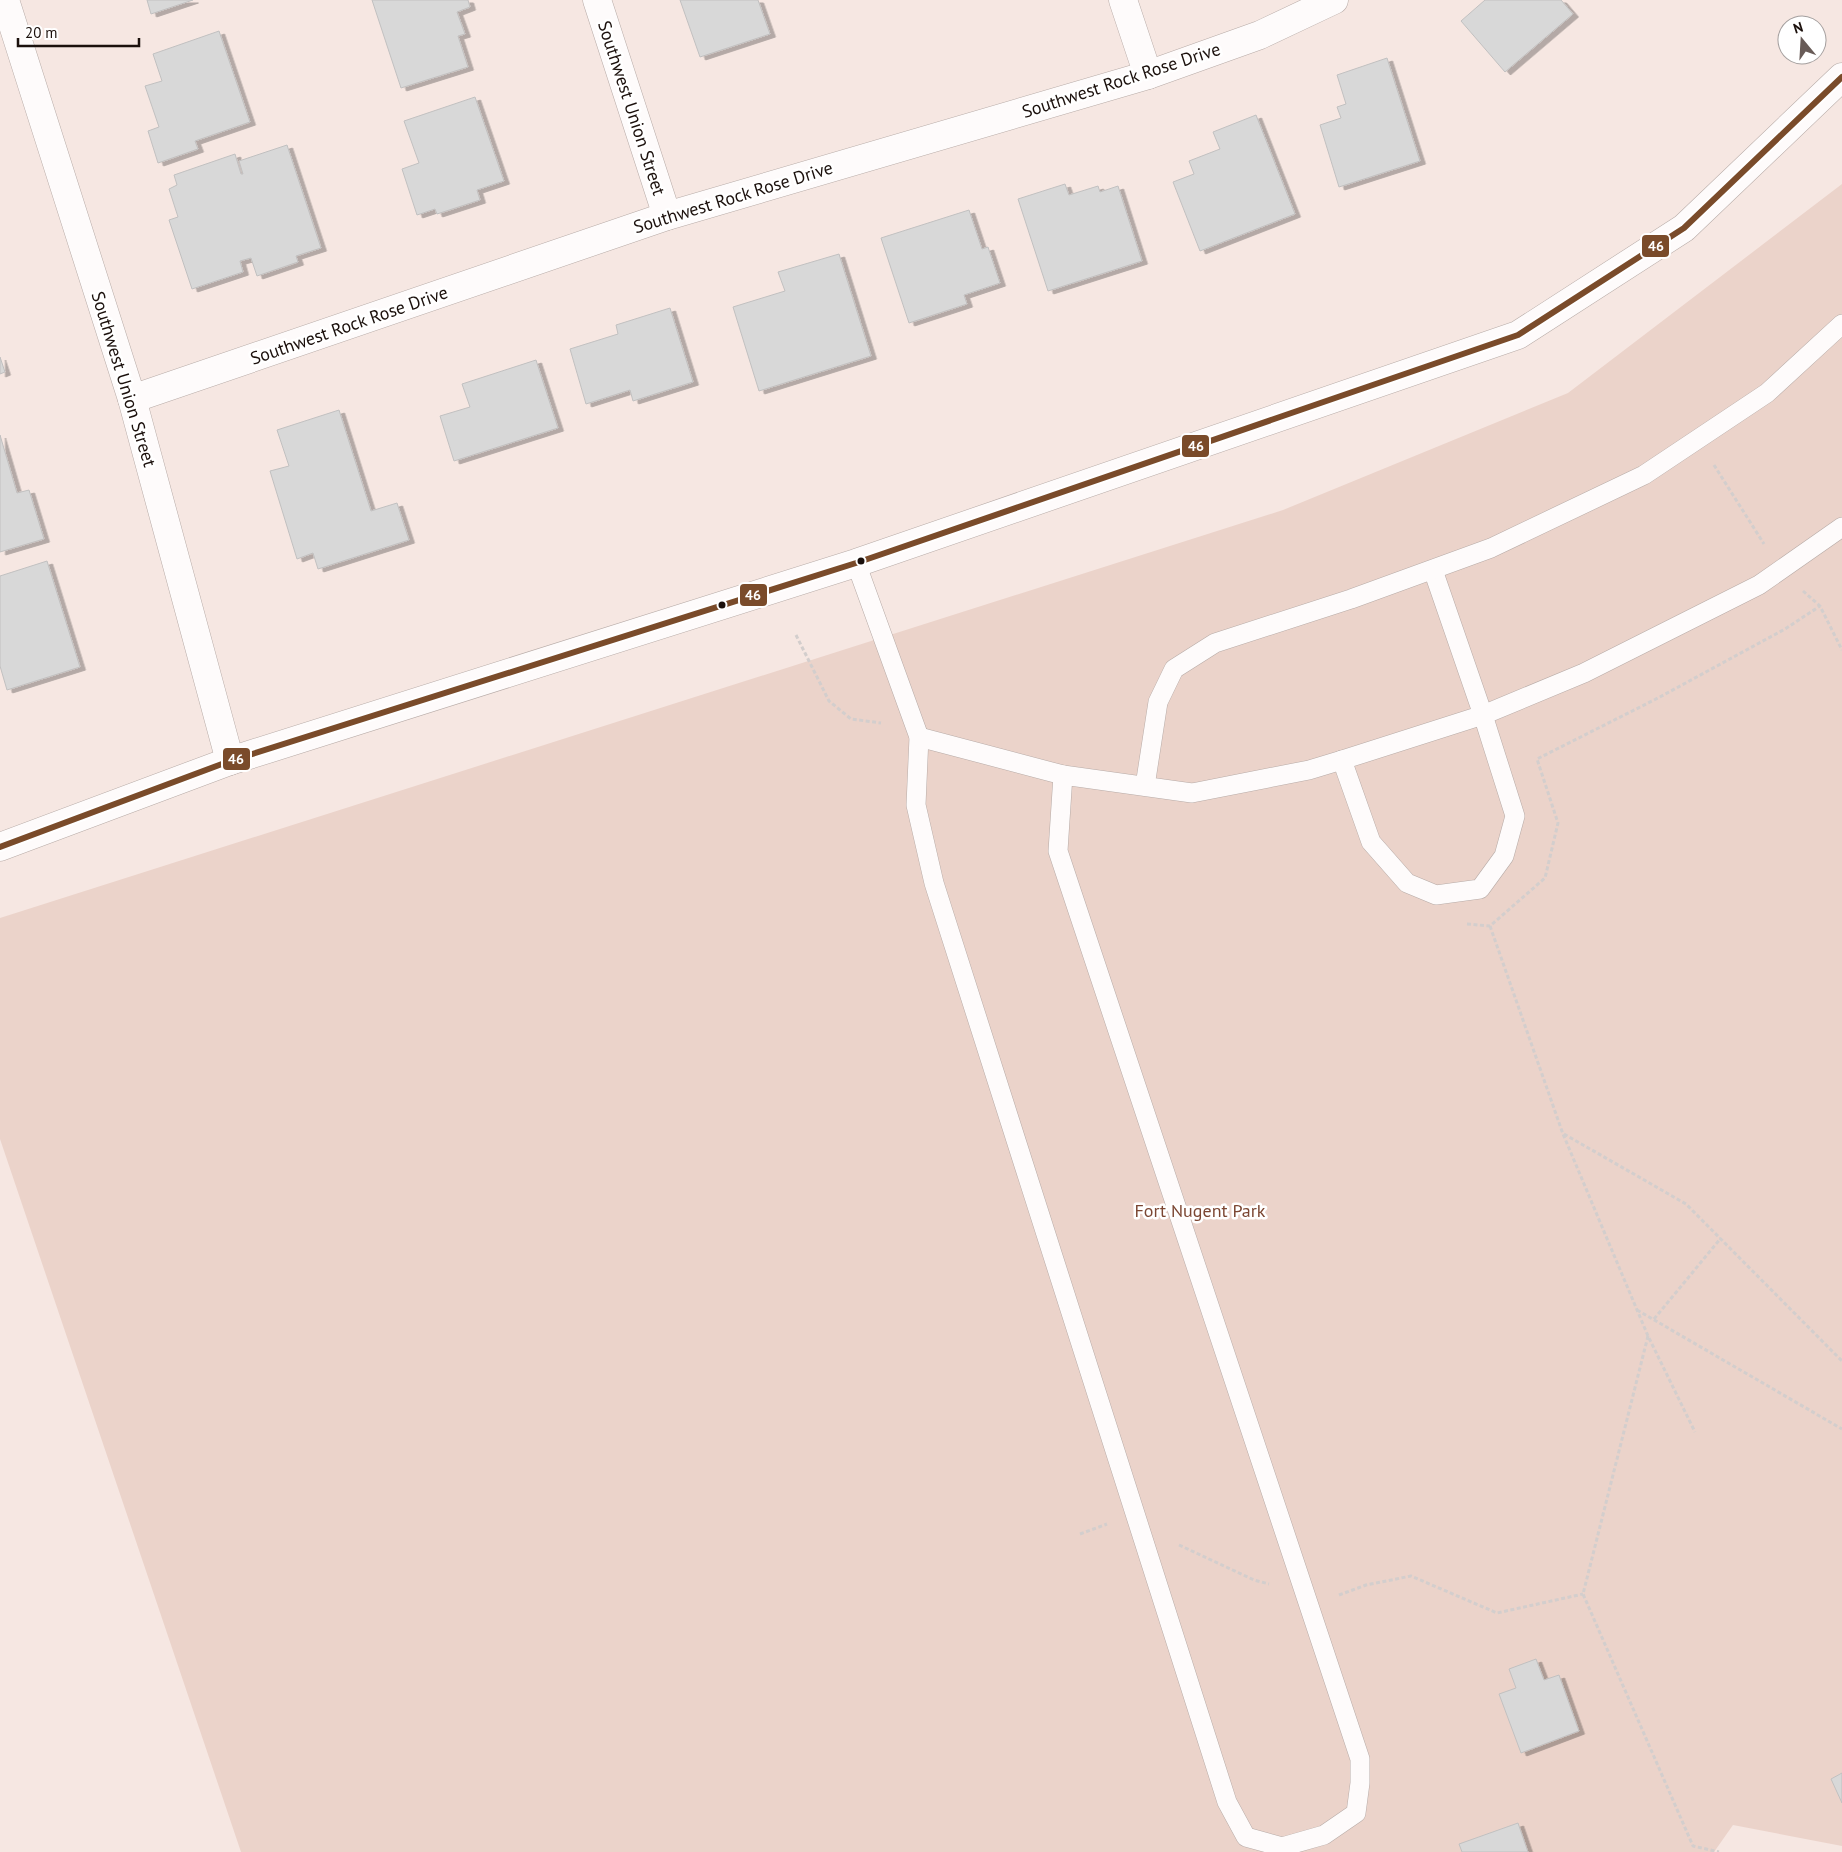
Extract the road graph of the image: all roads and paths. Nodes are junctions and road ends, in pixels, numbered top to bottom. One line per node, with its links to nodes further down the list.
1 (5, 0): 9 (street, Southwest Union Street)
2 (597, 0): 7 (street, Southwest Union Street)
3 (1123, 0): 5 (street)
4 (1334, 0): 5 (street, Southwest Rock Rose Drive)
5 (1148, 75): 7 (street, Southwest Rock Rose Drive)
6 (1842, 77): 12 (street)
7 (667, 216): 9 (street, Southwest Rock Rose Drive)
8 (1842, 324): 10 (lane)
9 (132, 399): 21 (street, Southwest Union Street)
10 (1698, 439): 13 (lane); 14 (path)
11 (1842, 527): 14 (lane)
12 (856, 563): 19 (lane); 21 (street)
13 (1433, 570): 18 (lane); 23 (lane)
14 (1780, 570): 15 (path); 18 (lane)
15 (1820, 606): 17 (path); 26 (path)
16 (796, 635): 19 (path)
17 (1842, 650)
18 (1483, 715): 20 (lane); 20 (lane)
19 (919, 736): 22 (lane); 22 (lane)
20 (1342, 760): 23 (lane)
21 (230, 761): 24 (street)
22 (1063, 775): 23 (lane)
23 (1145, 786)
24 (0, 847)
25 (1462, 923): 26 (path)
26 (1490, 926): 27 (path)
27 (1564, 1134): 28 (path); 29 (path)
28 (1721, 1238): 30 (path); 32 (path)
29 (1637, 1309): 30 (path); 31 (path)
30 (1654, 1319): 33 (path)
31 (1648, 1336): 34 (path); 35 (path)
32 (1842, 1361)
33 (1842, 1429)
34 (1694, 1432)
35 (1719, 1852)

